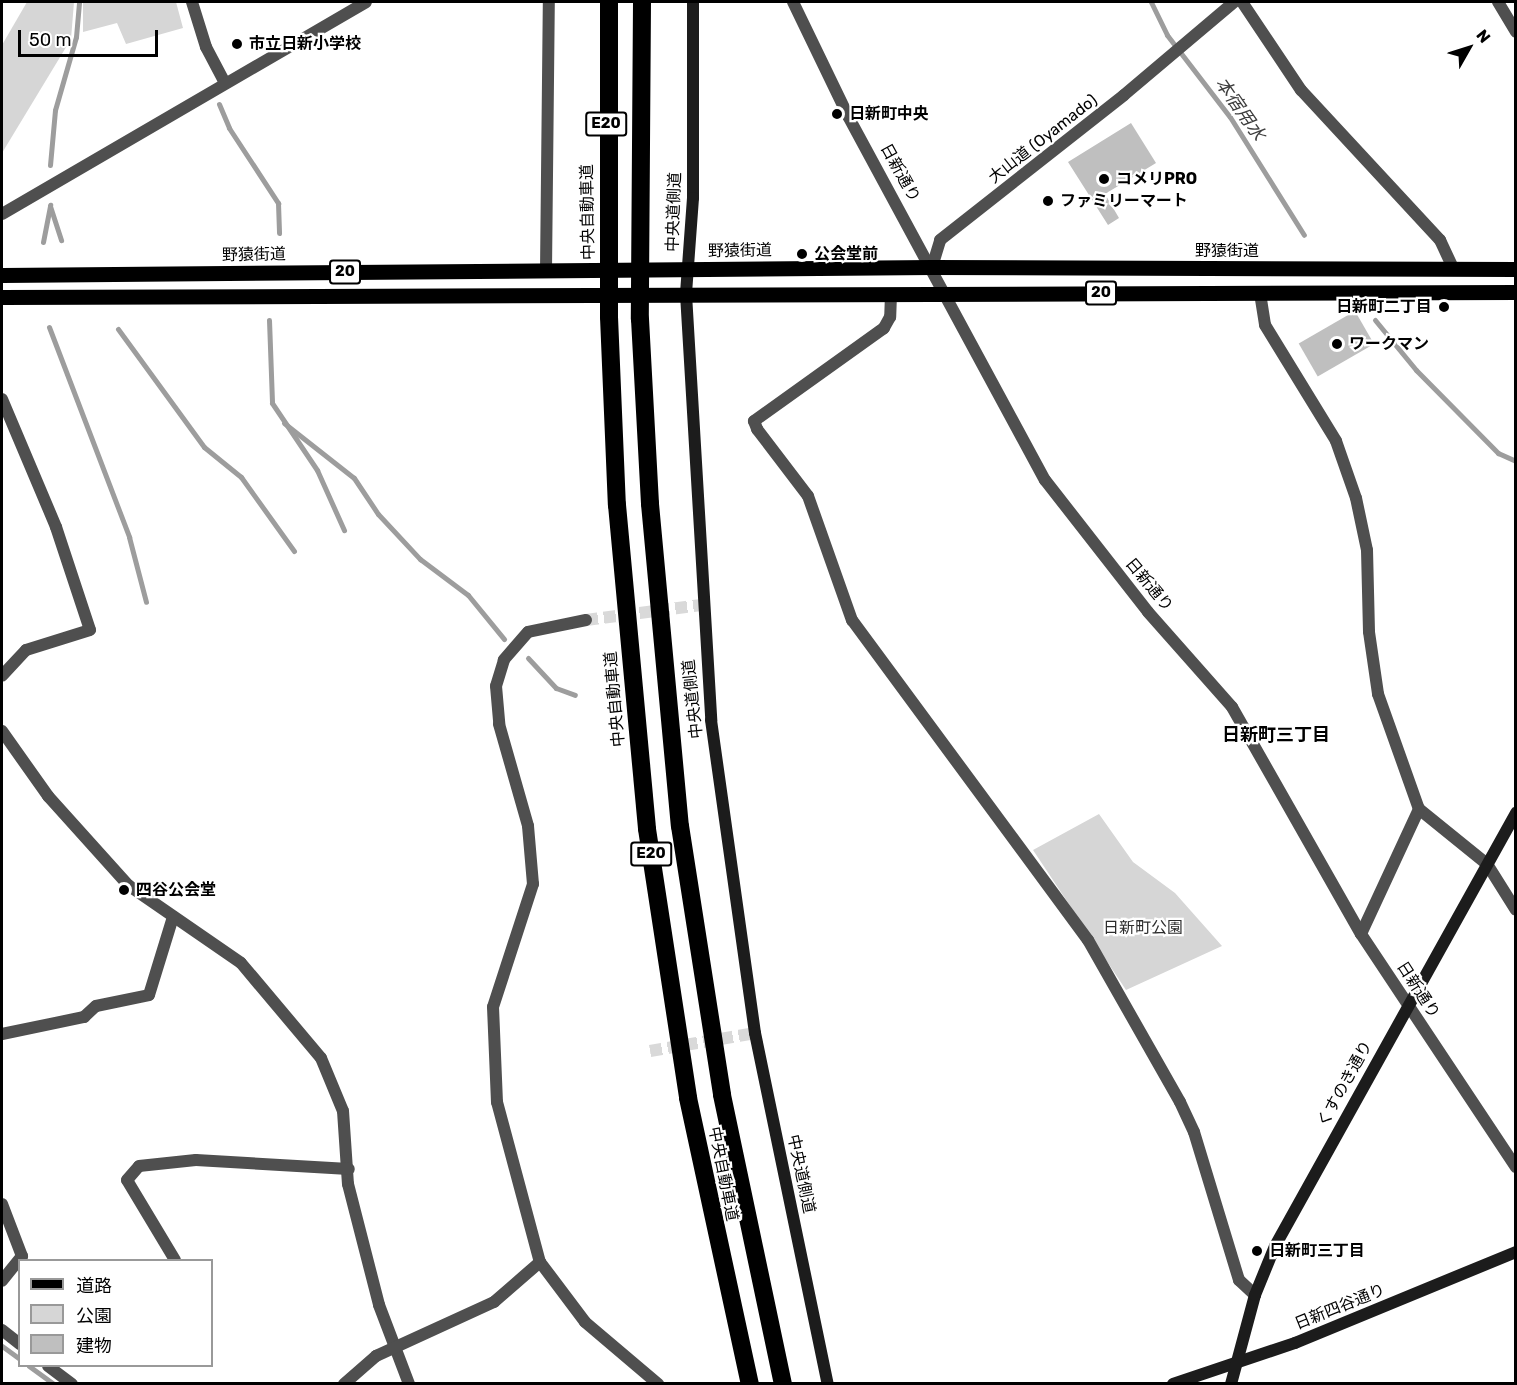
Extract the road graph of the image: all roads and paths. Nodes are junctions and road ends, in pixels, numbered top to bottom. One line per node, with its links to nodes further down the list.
1 (192, 2): 12 (street)
2 (366, 2): 12 (street)
3 (549, 2): 18 (street)
4 (609, 2): 57 (highway, 中央自動車道 / E20)
5 (642, 2): 58 (highway, 中央自動車道 / E20)
6 (693, 2): 16 (street, 中央道側道)
7 (793, 2): 14 (street, 日新通り)
8 (1234, 2): 14 (street, 大山道 (Oyamado))
9 (1242, 2): 15 (street)
10 (1498, 2): 11 (street)
11 (1515, 32)
12 (225, 83): 13 (street)
13 (2, 214)
14 (932, 267): 15 (main road, 野猿街道 / 20); 16 (main road, 野猿街道 / 20); 24 (street, 日新通り)
15 (1453, 268): 17 (main road, 野猿街道 / 20)
16 (688, 269): 18 (main road, 野猿街道 / 20); 22 (street, 中央道側道)
17 (1515, 269)
18 (546, 271): 19 (main road, 野猿街道 / 20)
19 (2, 274)
20 (1515, 292): 21 (main road, 20)
21 (1260, 293): 24 (main road, 20); 30 (street)
22 (686, 294): 23 (main road, 20); 25 (main road, 20); 59 (street, 中央道側道)
23 (891, 294): 24 (main road, 20); 47 (street)
24 (947, 294): 35 (street, 日新通り)
25 (2, 297)
26 (2, 399): 28 (street)
27 (586, 620): 45 (street)
28 (2, 676)
29 (2, 732): 34 (street)
30 (1419, 809): 32 (street); 35 (street)
31 (1515, 813): 32 (street, くすのき通り)
32 (1487, 864): 33 (street); 36 (street, くすのき通り)
33 (1515, 910)
34 (173, 917): 37 (street); 39 (street)
35 (1361, 934): 36 (street, 日新通り)
36 (1408, 1005): 38 (street, 日新通り); 47 (street, くすのき通り)
37 (2, 1034)
38 (1515, 1167)
39 (349, 1169): 43 (street); 50 (street)
40 (2, 1204): 42 (street)
41 (1515, 1252): 51 (street, 日新四谷通り)
42 (20, 1259)
43 (174, 1259)
44 (18, 1261): 46 (street)
45 (540, 1262): 50 (street); 56 (street)
46 (2, 1281)
47 (1255, 1295): 51 (street, くすのき通り)
48 (2, 1330): 49 (street)
49 (18, 1342)
50 (396, 1346): 54 (street); 55 (street)
51 (1235, 1365): 60 (street, 日新四谷通り); 61 (street, くすのき通り)
52 (51, 1367): 53 (street)
53 (72, 1383)
54 (344, 1383)
55 (409, 1383)
56 (658, 1383)
57 (750, 1383)
58 (783, 1383)
59 (828, 1383)
60 (1173, 1383)
61 (1231, 1383)

